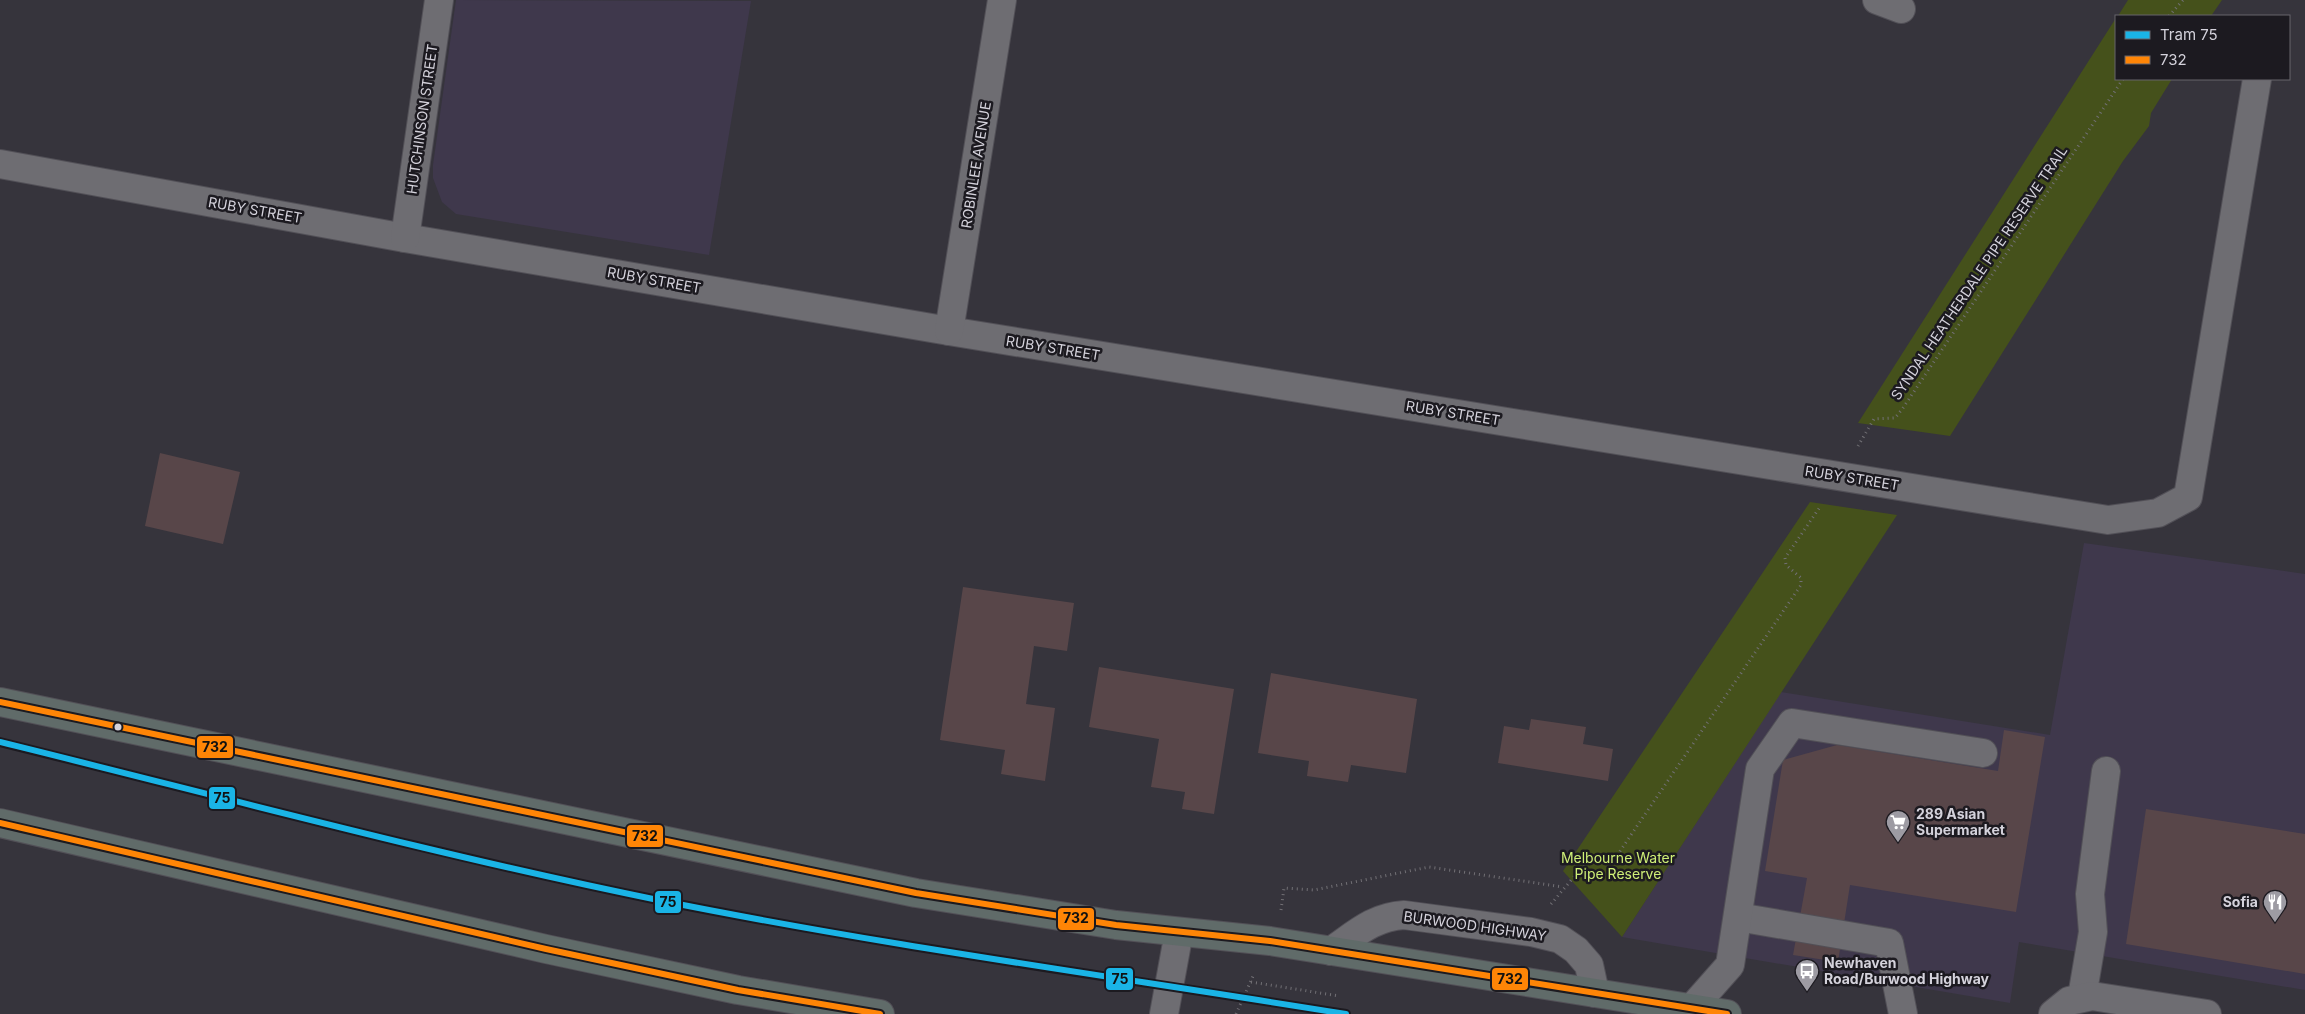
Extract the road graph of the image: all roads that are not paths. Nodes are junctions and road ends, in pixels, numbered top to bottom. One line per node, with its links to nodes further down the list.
1 (439, 0): 5 (street, HUTCHINSON STREET)
2 (1002, 0): 6 (street, ROBINLEE AVENUE)
3 (2257, 80): 6 (street, RUBY STREET)
4 (0, 164): 5 (street, RUBY STREET)
5 (406, 238): 6 (street, RUBY STREET)
6 (949, 331)
7 (0, 702): 12 (highway)
8 (1983, 754): 11 (street)
9 (2106, 771): 15 (street)
10 (0, 823): 17 (highway)
11 (1738, 917): 16 (street); 20 (street)
12 (1179, 932): 13 (highway); 18 (street)
13 (1332, 951): 14 (highway); 14 (street, BURWOOD HIGHWAY)
14 (1595, 993): 16 (highway)
15 (2082, 996): 21 (street); 22 (street)
16 (1692, 1008): 19 (highway)
17 (880, 1014)
18 (1164, 1014)
19 (1728, 1014)
20 (1903, 1014)
21 (2053, 1014)
22 (2206, 1014)

